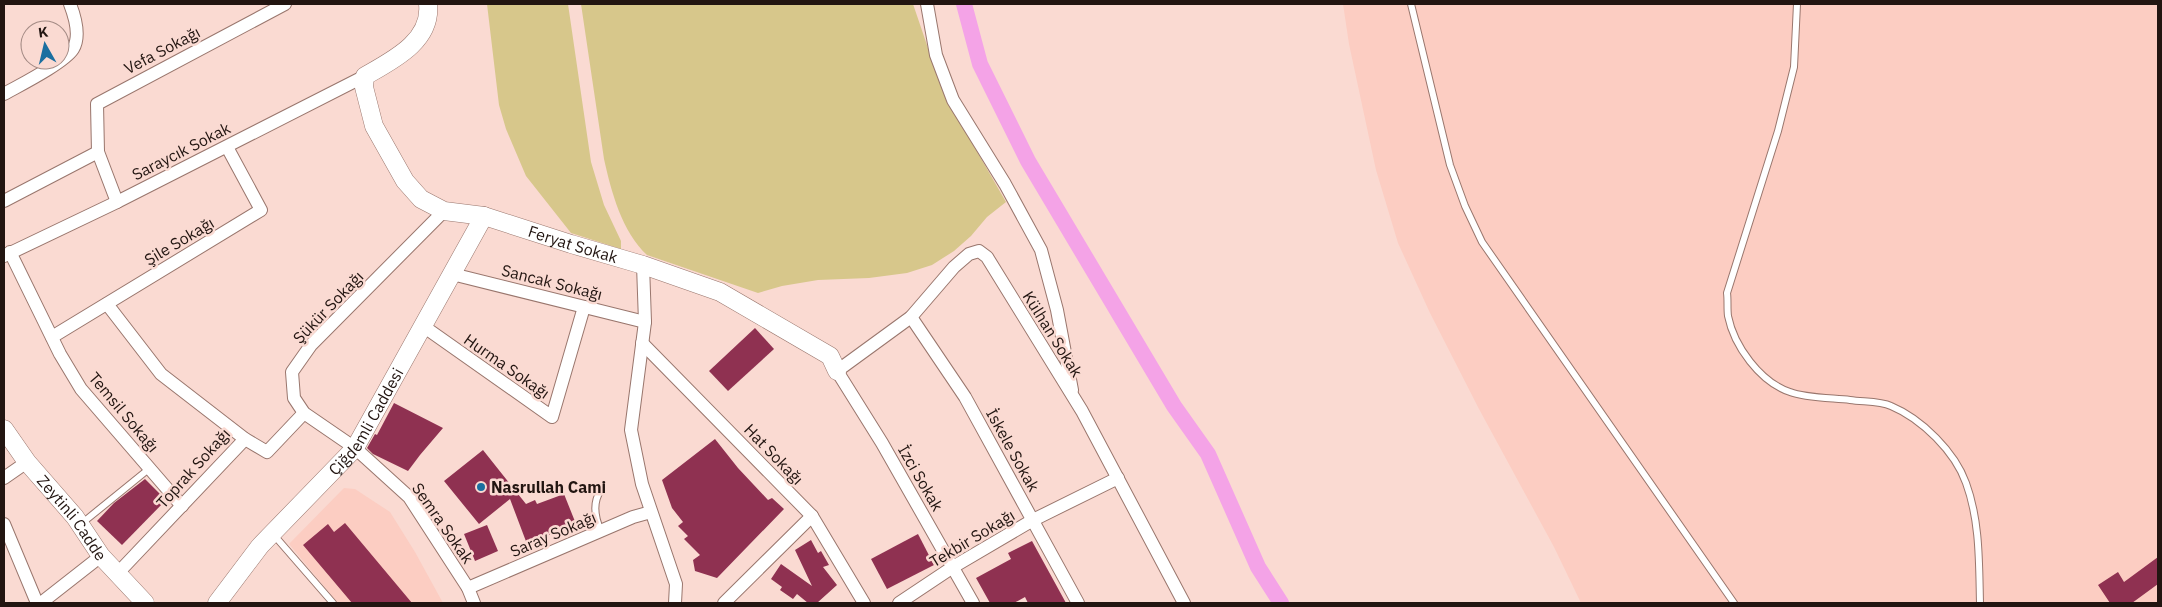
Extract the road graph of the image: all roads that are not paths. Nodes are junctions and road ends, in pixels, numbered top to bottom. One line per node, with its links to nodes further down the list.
1 (70, 4): 9 (street)
2 (285, 4): 7 (street, Vefa Sokağı)
3 (428, 4): 8 (street)
4 (927, 4): 27 (street)
5 (1411, 4): 62 (lane)
6 (1797, 4): 63 (lane)
7 (264, 8): 11 (street, Vefa Sokağı)
8 (365, 76): 10 (street, Saraycık Sokak); 14 (street, Feryat Sokak)
9 (4, 94)
10 (227, 147): 13 (street, Saraycık Sokak); 19 (street, Şile Sokağı)
11 (98, 152): 12 (street); 13 (street, Vefa Sokağı)
12 (4, 201)
13 (117, 202): 16 (street, Saraycık Sokak)
14 (444, 211): 15 (street, Feryat Sokak); 28 (street, Şükür Sokağı)
15 (484, 216): 17 (street, Feryat Sokak); 18 (street, Çiğdemli Caddesi)
16 (7, 254): 24 (street, Temsil Sokağı)
17 (643, 265): 22 (street); 26 (street, Feryat Sokak)
18 (452, 274): 20 (street, Sancak Sokağı); 23 (street, Çiğdemli Caddesi)
19 (107, 304): 24 (street, Şile Sokağı); 30 (street, Toprak Sokağı)
20 (584, 307): 22 (street, Sancak Sokağı); 23 (street, Hurma Sokağı)
21 (911, 317): 26 (street, Külhan Sokak); 27 (street, Külhan Sokak); 40 (street, İskele Sokak)
22 (645, 322): 25 (street)
23 (423, 326): 31 (street, Çiğdemli Caddesi)
24 (52, 337): 33 (street, Temsil Sokağı)
25 (642, 343): 38 (street); 39 (street, Hat Sokağı)
26 (837, 371): 46 (street, İzci Sokak)
27 (1074, 398): 35 (street, Külhan Sokak)
28 (304, 413): 30 (street); 31 (street, Şükür Sokağı)
29 (4, 429): 32 (street, Zeytinli Cadde)
30 (245, 439): 37 (street, Toprak Sokağı)
31 (355, 448): 44 (street, Çiğdemli Caddesi); 48 (street, Semra Sokak)
32 (27, 462): 34 (street); 42 (street, Zeytinli Cadde)
33 (150, 468): 37 (street, Temsil Sokağı); 42 (lane)
34 (4, 478)
35 (1118, 478): 40 (street, Tekbir Sokağı); 61 (street, Külhan Sokak)
36 (601, 490): 43 (lane)
37 (182, 506): 47 (street, Toprak Sokağı)
38 (651, 512): 43 (street, Saray Sokağı); 55 (street)
39 (812, 516): 56 (street); 57 (street, Hat Sokağı)
40 (1033, 520): 46 (street, Tekbir Sokağı); 60 (street, İskele Sokak)
41 (4, 524): 49 (street)
42 (80, 525): 45 (street, Zeytinli Cadde)
43 (601, 531): 48 (street, Saray Sokağı)
44 (272, 533): 52 (street, Çiğdemli Caddesi); 53 (lane)
45 (101, 556): 47 (street, Zeytinli Cadde); 50 (street)
46 (954, 567): 58 (street, Tekbir Sokağı); 59 (street, İzci Sokak)
47 (117, 574): 51 (street, Zeytinli Cadde)
48 (468, 588): 54 (street, Semra Sokak)
49 (37, 603)
50 (41, 603)
51 (145, 603)
52 (217, 603)
53 (333, 603)
54 (474, 603)
55 (675, 603)
56 (724, 603)
57 (864, 603)
58 (899, 603)
59 (973, 603)
60 (1078, 603)
61 (1184, 603)
62 (1734, 603)
63 (1980, 603)

